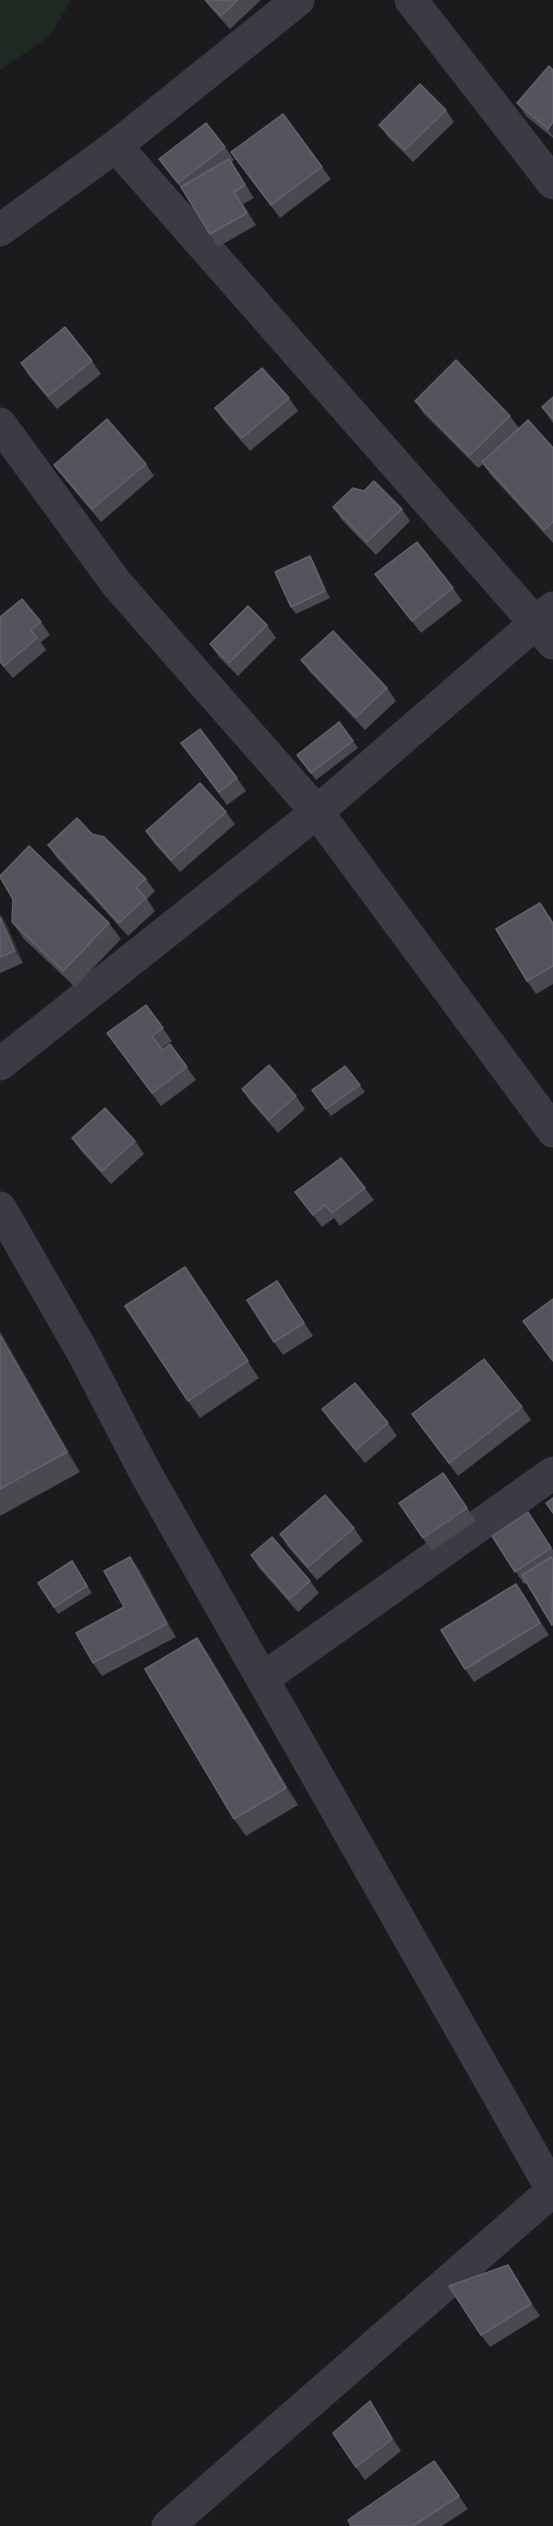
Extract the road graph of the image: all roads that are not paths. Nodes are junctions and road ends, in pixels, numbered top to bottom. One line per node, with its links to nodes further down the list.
1 (298, 0): 3 (street)
2 (411, 0): 4 (street)
3 (116, 146): 5 (street); 7 (street)
4 (553, 183)
5 (0, 230)
6 (0, 424): 8 (street)
7 (547, 625): 8 (street)
8 (317, 812): 9 (street); 10 (street)
9 (0, 1064)
10 (553, 1131)
11 (0, 1208): 13 (street)
12 (553, 1473): 13 (street)
13 (264, 1678): 14 (street)
14 (553, 2190): 15 (street)
15 (168, 2526)

